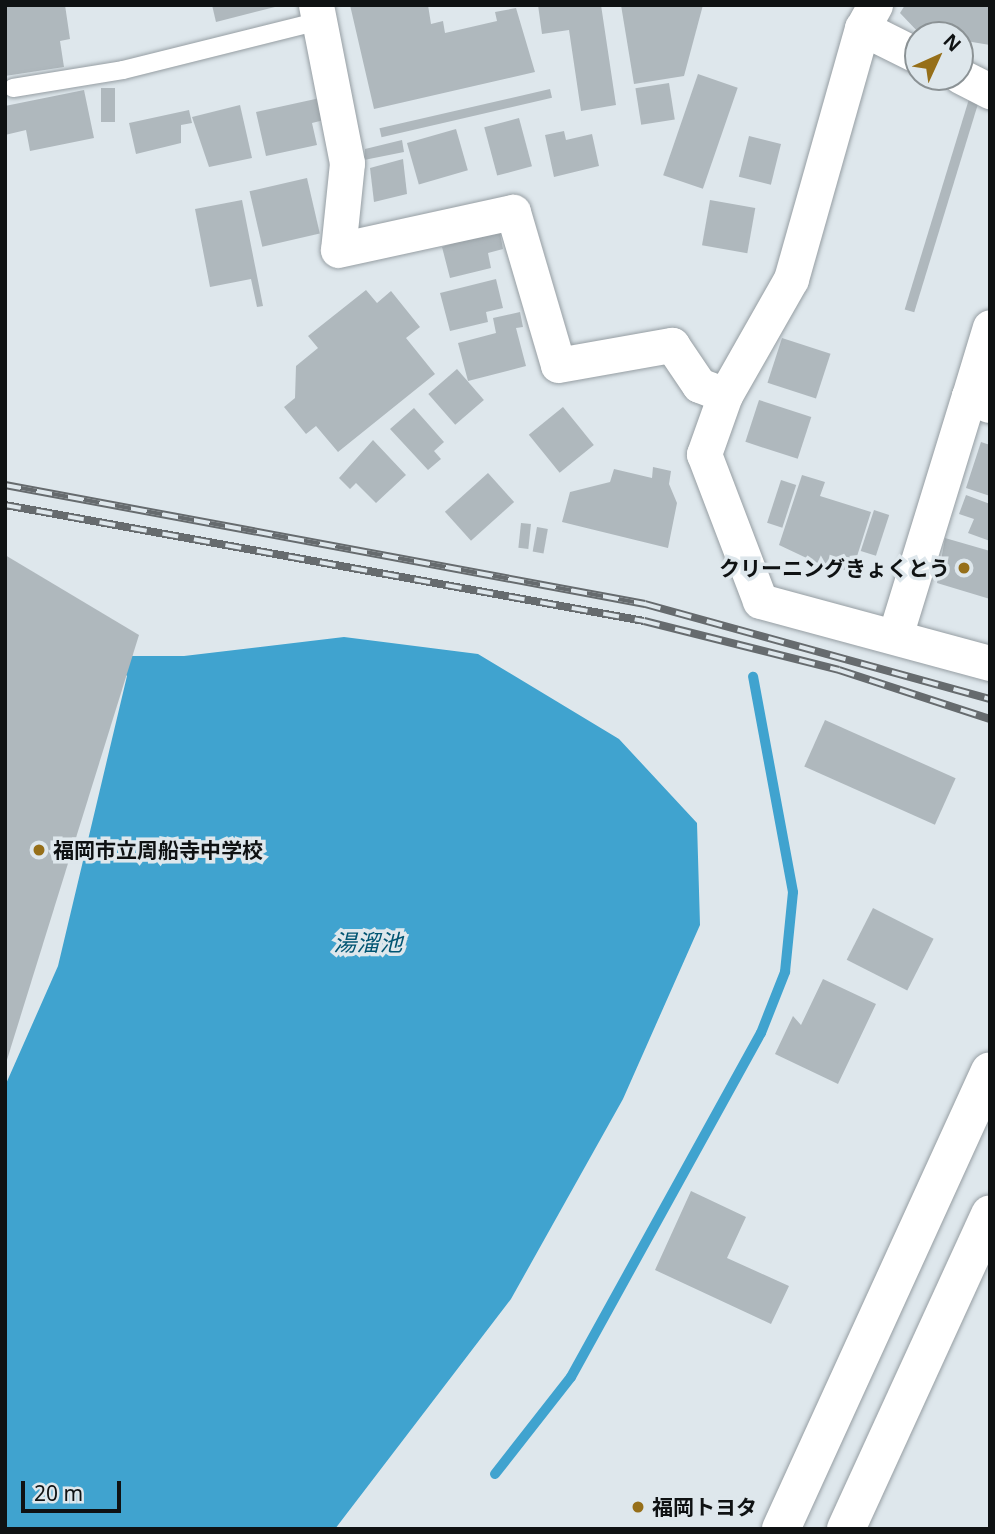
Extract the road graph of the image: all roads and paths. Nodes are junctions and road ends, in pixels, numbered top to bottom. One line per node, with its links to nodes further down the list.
1 (317, 13): 5 (lane); 8 (street)
2 (868, 17): 3 (street); 8 (street)
3 (904, 45)
4 (974, 83): 6 (street)
5 (13, 88)
6 (990, 91)
7 (990, 327): 9 (street)
8 (725, 395): 10 (street)
9 (979, 401): 10 (street)
10 (895, 636): 11 (street)
11 (990, 663)
12 (990, 1071): 14 (street)
13 (990, 1214): 15 (street)
14 (781, 1529)
15 (846, 1529)

